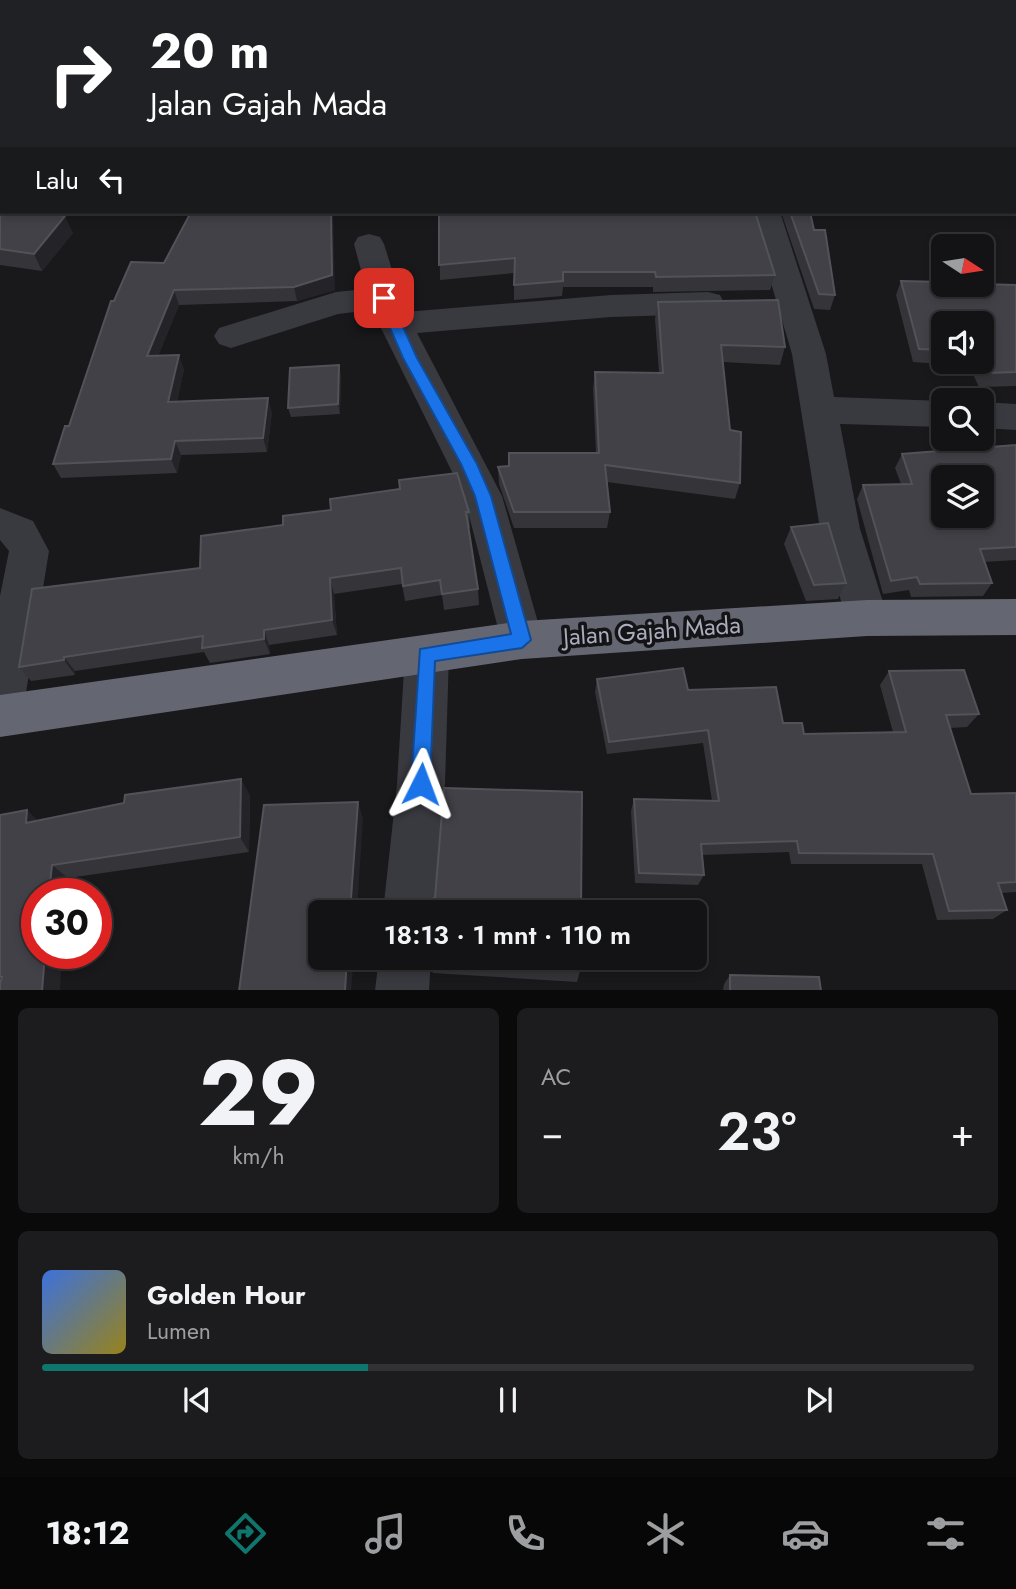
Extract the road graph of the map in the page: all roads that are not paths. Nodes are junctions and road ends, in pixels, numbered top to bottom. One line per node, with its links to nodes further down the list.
1 (766, 214): 3 (street)
2 (369, 244): 4 (street)
3 (794, 304): 4 (street); 6 (street)
4 (389, 311): 5 (street); 13 (street)
5 (231, 336)
6 (820, 410): 7 (street); 12 (street)
7 (931, 414)
8 (994, 416): 9 (street)
9 (1016, 417)
10 (0, 524): 15 (street)
11 (1016, 617): 12 (highway, Jalan Gajah Mada)
12 (867, 618): 13 (highway, Jalan Gajah Mada)
13 (522, 640): 14 (highway, Jalan Gajah Mada)
14 (427, 654): 15 (highway, Jalan Gajah Mada); 16 (street)
15 (0, 713)
16 (410, 900)
17 (404, 970): 18 (street)
18 (402, 990)

